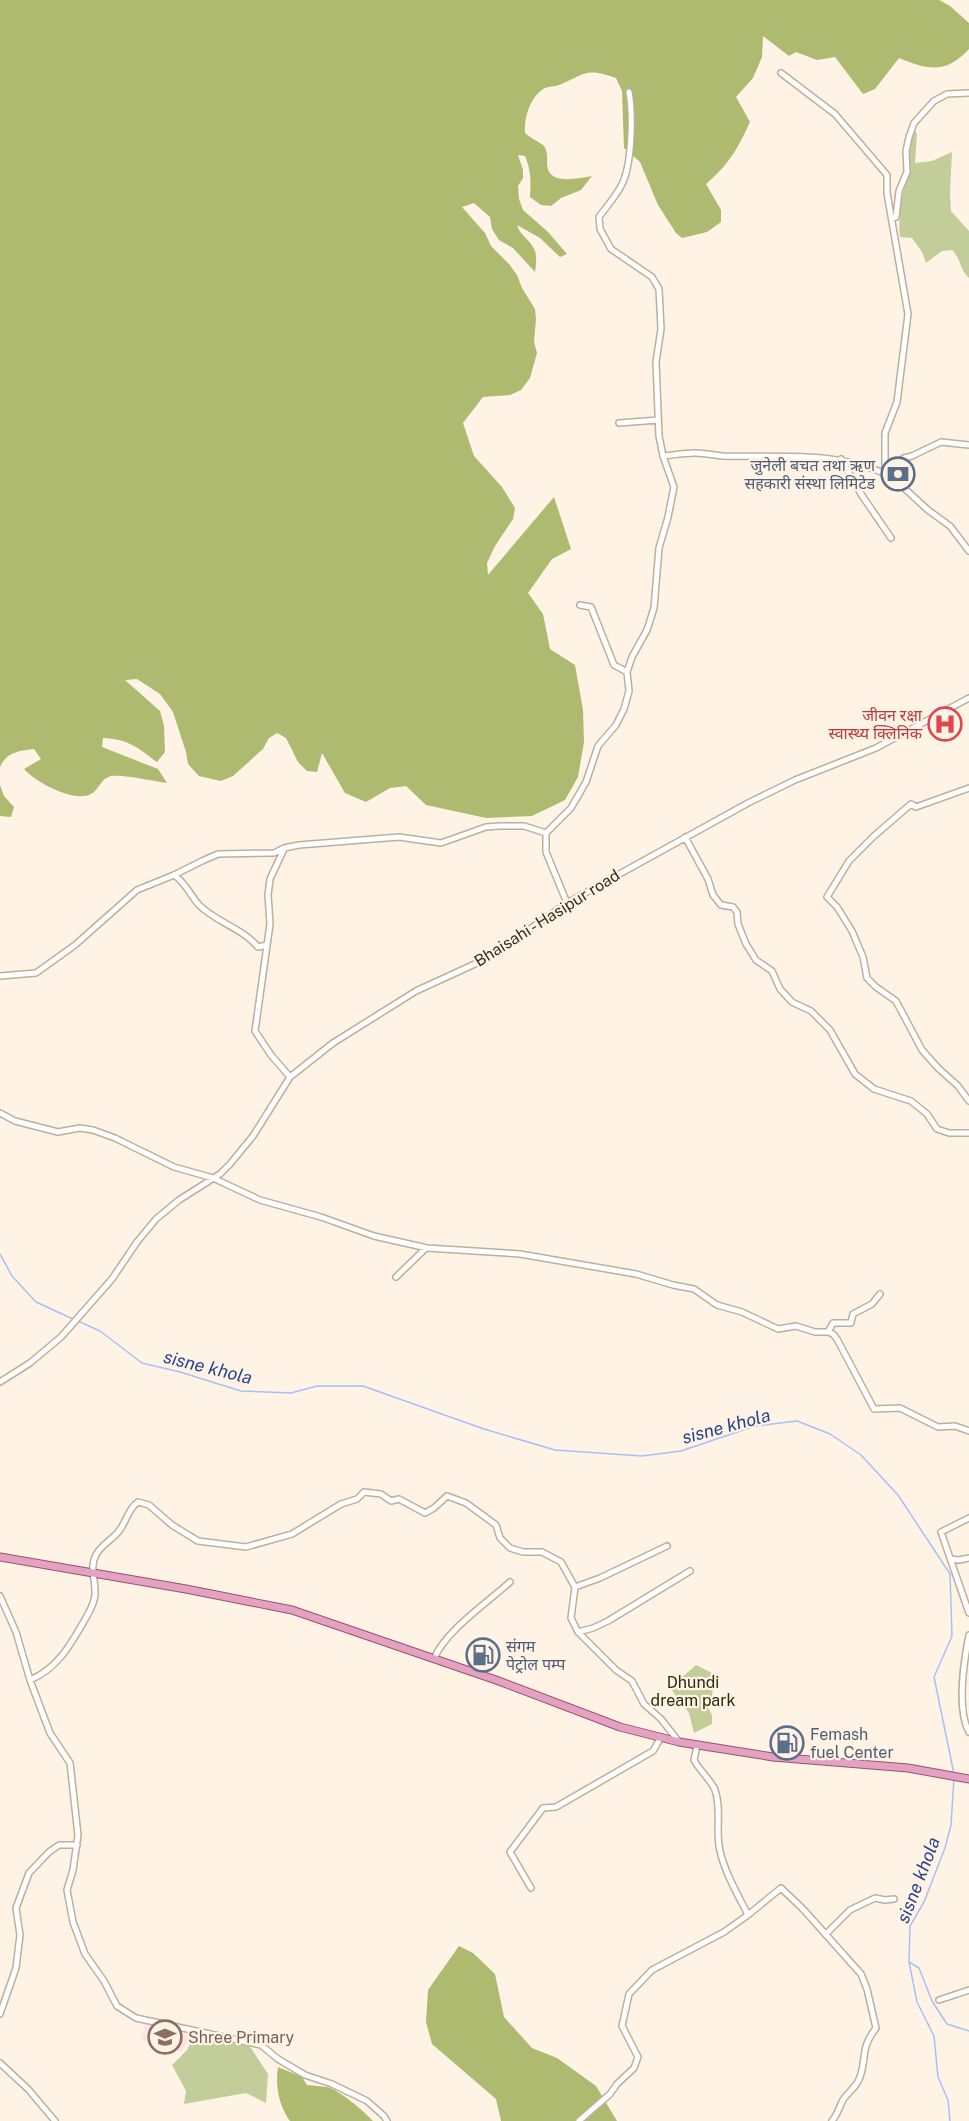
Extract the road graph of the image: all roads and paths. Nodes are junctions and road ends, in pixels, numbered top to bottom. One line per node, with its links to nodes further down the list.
1 (781, 73): 4 (street)
2 (629, 92): 5 (street)
3 (969, 93): 4 (street)
4 (892, 218): 11 (street)
5 (658, 420): 6 (street); 8 (street)
6 (620, 423)
7 (969, 445): 9 (street)
8 (663, 456): 10 (street); 15 (street)
9 (904, 458)
10 (841, 459): 11 (street); 12 (street)
11 (891, 476): 13 (street)
12 (891, 538)
13 (969, 551)
14 (580, 605): 15 (street)
15 (627, 672): 18 (street)
16 (969, 698): 19 (street, Bhaisahi - Hasipur road)
17 (969, 788): 26 (street)
18 (546, 833): 20 (street); 22 (street)
19 (685, 837): 22 (street, Bhaisahi - Hasipur road); 28 (street)
20 (284, 848): 21 (street); 23 (street)
21 (174, 875): 23 (street); 24 (street)
22 (567, 903): 25 (street, Bhaisahi - Hasipur road)
23 (267, 945): 25 (street)
24 (0, 976)
25 (290, 1077): 29 (street, Bhaisahi - Hasipur road)
26 (969, 1101)
27 (0, 1113): 29 (street)
28 (969, 1132)
29 (213, 1178): 30 (street); 34 (street, Bhaisahi - Hasipur road)
30 (427, 1248): 31 (street); 33 (street)
31 (396, 1277)
32 (880, 1294): 33 (street)
33 (828, 1332): 35 (street)
34 (0, 1382)
35 (969, 1431)
36 (969, 1518): 40 (street)
37 (667, 1546): 44 (street)
38 (0, 1557): 42 (main road)
39 (969, 1558): 40 (street)
40 (951, 1559): 46 (street)
41 (690, 1571): 47 (street)
42 (92, 1572): 44 (street); 50 (main road); 51 (street)
43 (510, 1582): 50 (street)
44 (576, 1587): 47 (street)
45 (0, 1596): 51 (street)
46 (969, 1613)
47 (578, 1632): 54 (street)
48 (969, 1635): 49 (street)
49 (967, 1658): 52 (street)
50 (434, 1659): 53 (main road)
51 (30, 1680): 57 (street)
52 (969, 1732)
53 (661, 1737): 54 (main road); 58 (street)
54 (679, 1742): 55 (main road)
55 (697, 1746): 56 (main road); 60 (street)
56 (969, 1779)
57 (77, 1845): 64 (street); 67 (street)
58 (531, 1888)
59 (894, 1899): 61 (street)
60 (747, 1915): 61 (street); 68 (street)
61 (826, 1934): 69 (street)
62 (969, 1990): 63 (street)
63 (939, 2000)
64 (0, 2014)
65 (0, 2063): 66 (street)
66 (55, 2121)
67 (387, 2121)
68 (579, 2121)
69 (832, 2121)

